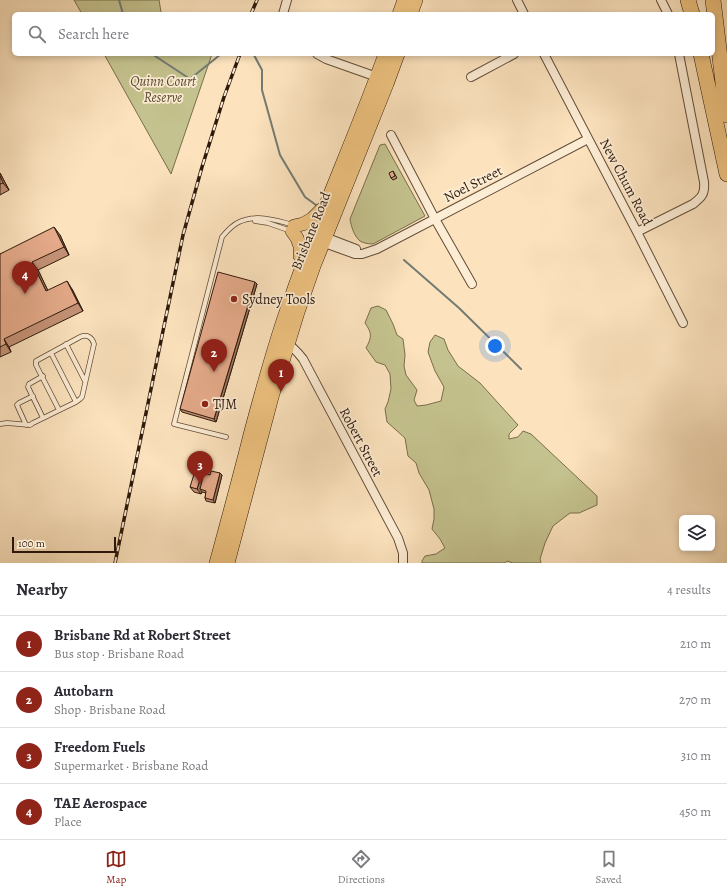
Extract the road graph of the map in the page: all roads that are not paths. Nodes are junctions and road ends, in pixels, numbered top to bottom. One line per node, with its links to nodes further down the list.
1 (287, 0): 8 (street)
2 (404, 0): 9 (main road)
3 (416, 0): 10 (main road)
4 (517, 0): 11 (street)
5 (661, 0): 12 (street)
6 (688, 0): 13 (highway)
7 (713, 0): 14 (highway)
8 (283, 12)
9 (400, 12)
10 (412, 12)
11 (523, 12)
12 (667, 12)
13 (691, 12)
14 (714, 12)
15 (715, 16): 25 (highway)
16 (321, 56): 23 (street)
17 (384, 56): 23 (main road, Brisbane Road)
18 (397, 56): 32 (main road, Brisbane Road)
19 (510, 56): 24 (street)
20 (545, 56): 27 (street, New Chum Road)
21 (680, 56): 31 (street)
22 (701, 56): 28 (highway)
23 (377, 77): 29 (main road, Brisbane Road)
24 (471, 77)
25 (727, 115)
26 (392, 135): 30 (street)
27 (588, 139): 30 (street, Noel Street); 31 (street, New Chum Road)
28 (727, 174)
29 (325, 207): 32 (main road, Brisbane Road); 32 (main road)
30 (435, 219): 32 (street, Noel Street); 34 (street)
31 (637, 232): 35 (street, New Chum Road)
32 (308, 234): 33 (main road, Brisbane Road); 33 (main road); 36 (main road, Brisbane Road); 47 (lane)
33 (303, 263): 49 (main road, Brisbane Road)
34 (472, 284)
35 (683, 323)
36 (288, 343): 48 (street, Robert Street); 50 (main road, Brisbane Road)
37 (66, 344): 38 (lane); 40 (lane); 40 (lane)
38 (51, 353): 39 (lane); 42 (lane)
39 (42, 376): 41 (lane); 43 (lane)
40 (85, 381): 42 (lane)
41 (32, 396): 44 (lane); 46 (lane)
42 (76, 402): 43 (lane)
43 (59, 410): 44 (lane)
44 (43, 418): 46 (lane)
45 (0, 424): 46 (lane)
46 (26, 425)
47 (226, 437)
48 (404, 560)
49 (216, 563)
50 (228, 563)

